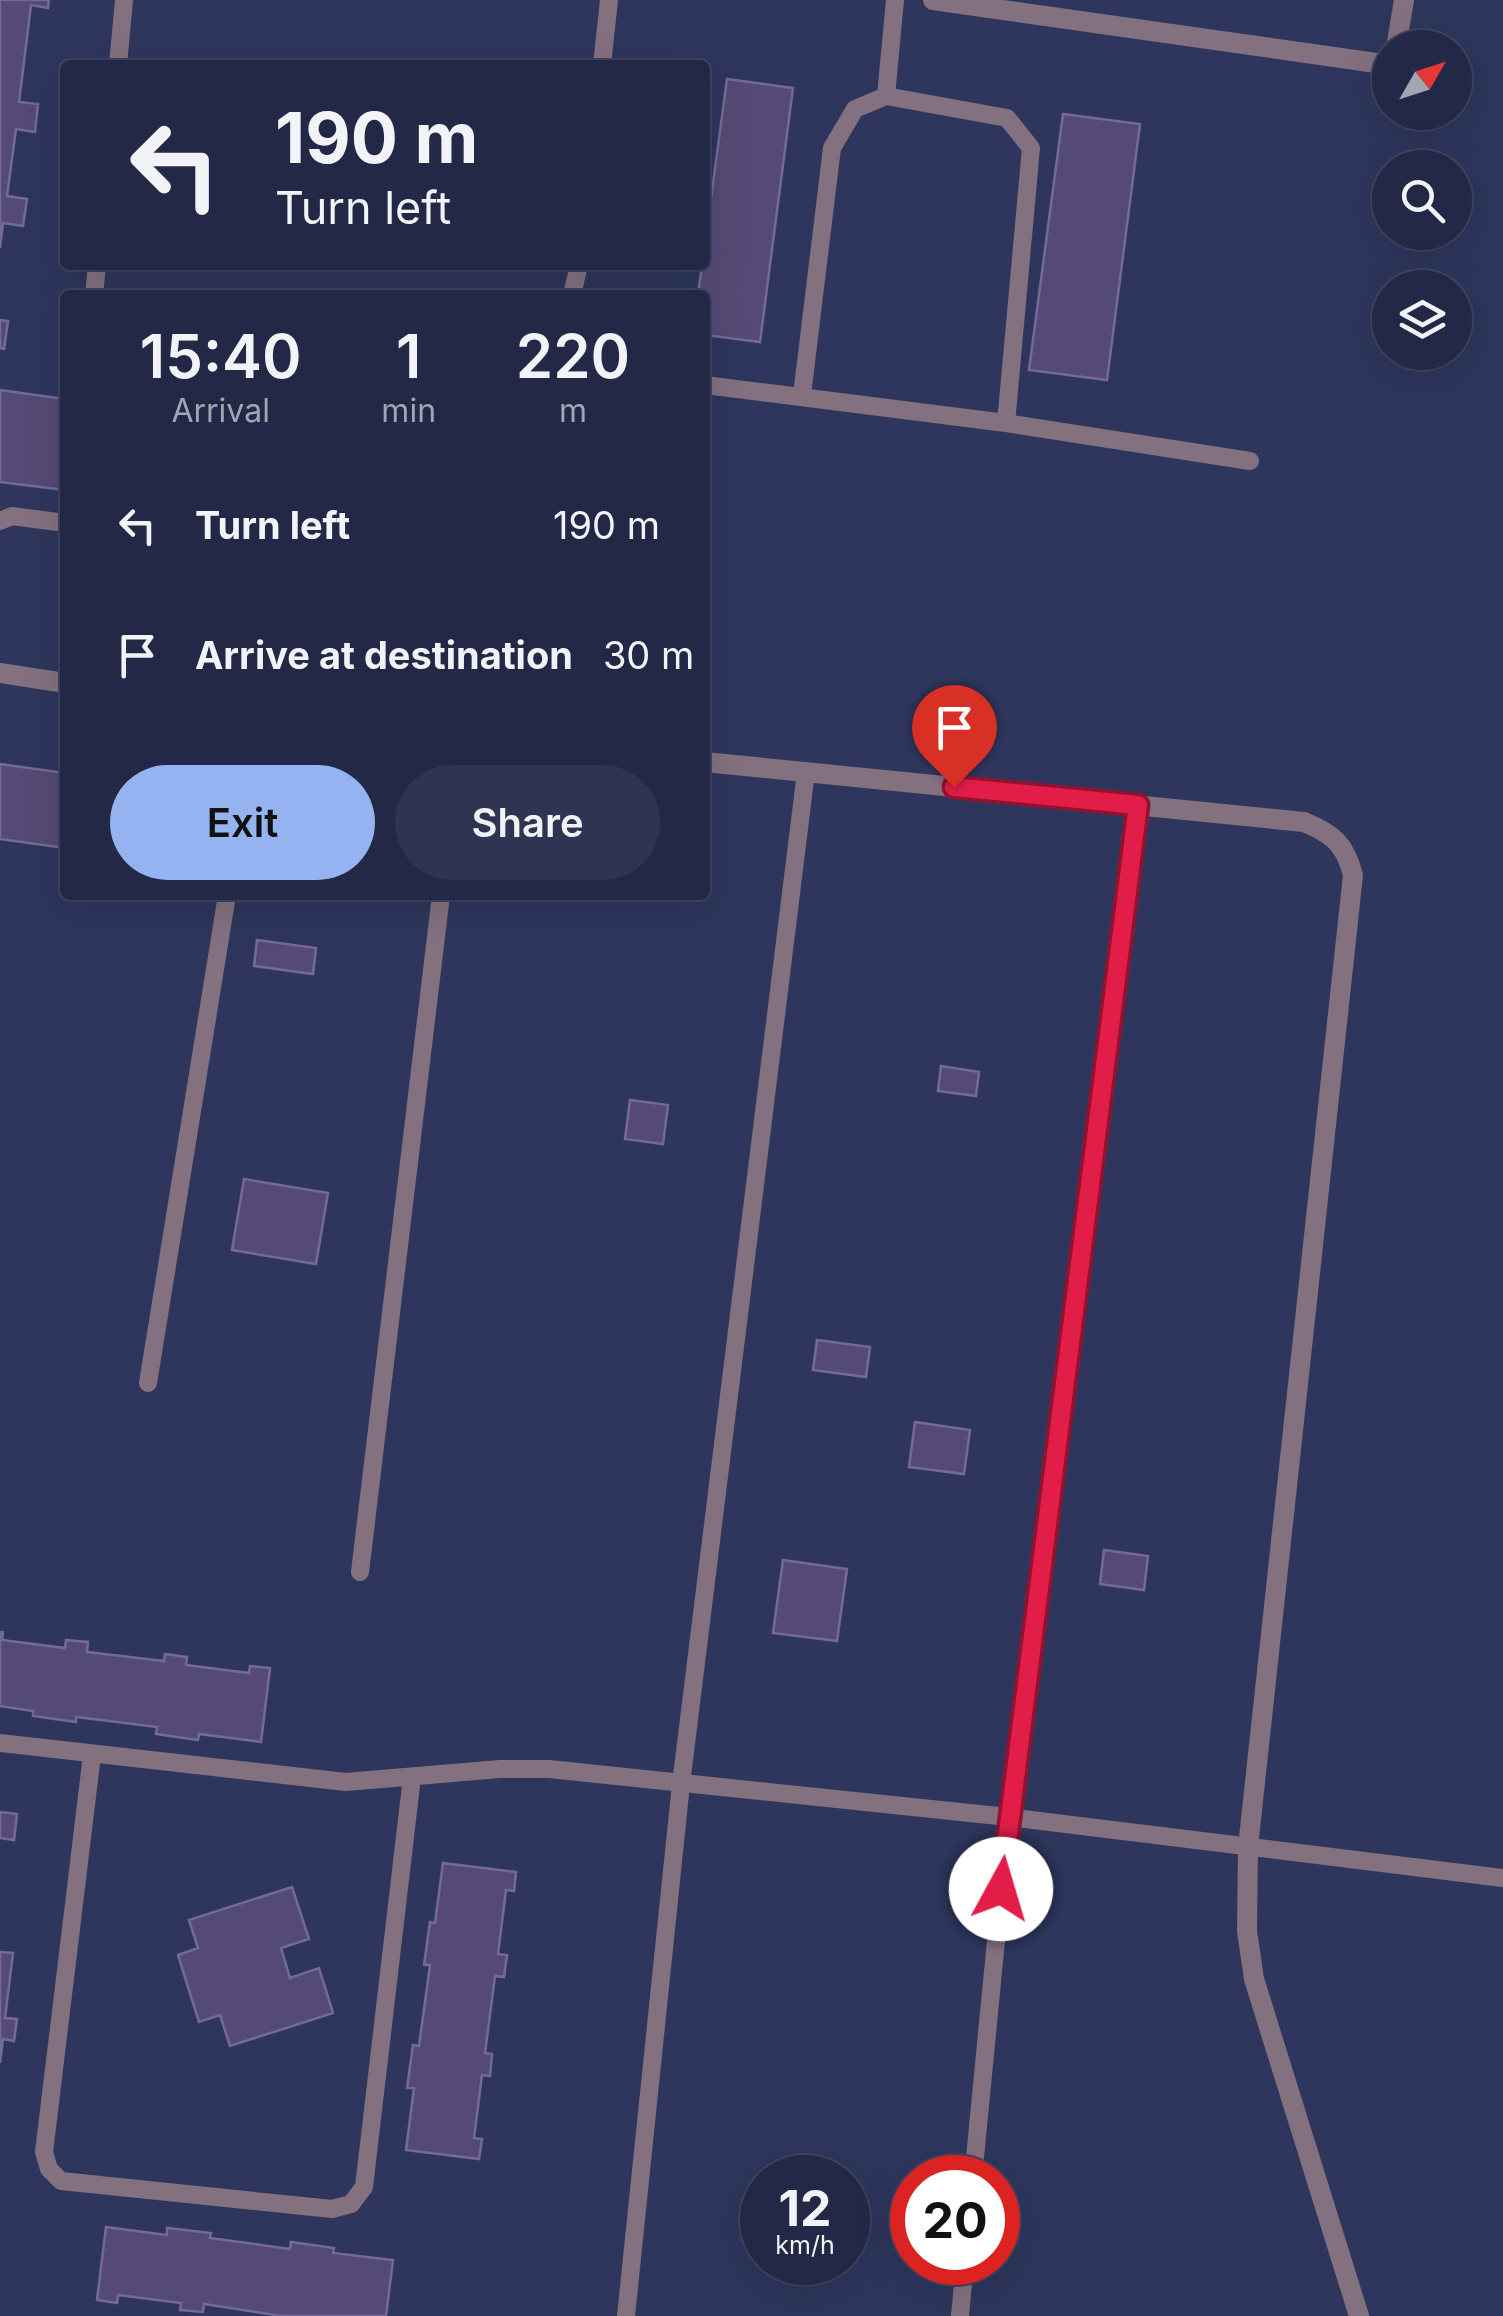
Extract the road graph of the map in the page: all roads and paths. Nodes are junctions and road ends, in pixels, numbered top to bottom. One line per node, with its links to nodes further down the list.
1 (124, 0): 7 (lane)
2 (609, 0): 8 (lane)
3 (895, 0): 10 (lane)
4 (933, 0): 9 (street)
5 (1404, 0): 6 (street)
6 (1399, 30)
7 (118, 60)
8 (603, 60)
9 (1372, 61)
10 (886, 96): 12 (lane); 13 (lane)
11 (710, 386): 12 (lane)
12 (802, 395): 13 (lane)
13 (1006, 423): 14 (lane)
14 (1250, 461)
15 (0, 521): 16 (lane)
16 (60, 521)
17 (0, 674): 18 (street)
18 (60, 682)
19 (710, 762): 20 (street)
20 (806, 772): 21 (street); 29 (lane)
21 (1138, 805): 30 (lane); 31 (street)
22 (226, 900): 24 (lane)
23 (440, 900): 25 (lane)
24 (148, 1383)
25 (360, 1572)
26 (0, 1743): 27 (lane)
27 (92, 1756): 28 (lane); 28 (lane)
28 (412, 1777): 29 (lane)
29 (681, 1784): 30 (lane); 35 (lane)
30 (1008, 1817): 31 (lane); 33 (lane)
31 (1248, 1847): 32 (lane); 37 (street)
32 (1503, 1878)
33 (975, 2155)
34 (963, 2285): 36 (lane)
35 (626, 2316)
36 (960, 2316)
37 (1359, 2316)

